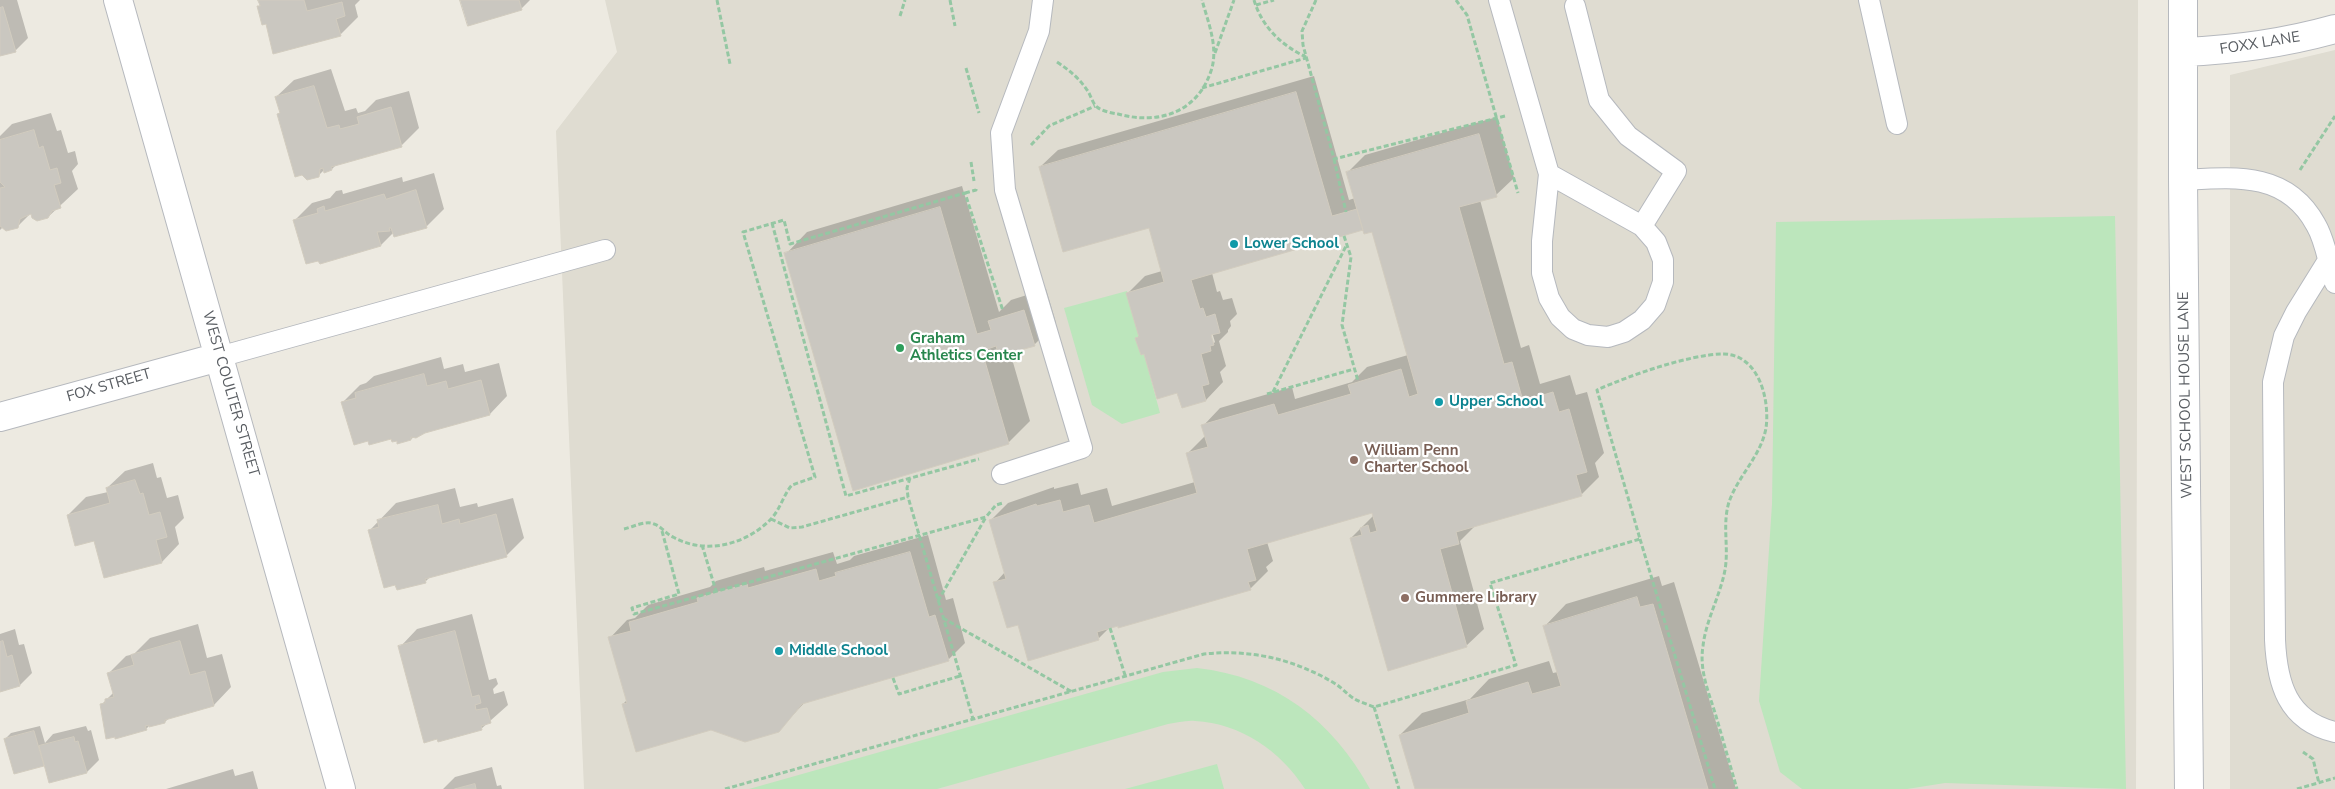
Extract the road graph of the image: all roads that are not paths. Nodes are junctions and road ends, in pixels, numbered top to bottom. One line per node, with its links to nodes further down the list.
1 (118, 0): 16 (street, WEST COULTER STREET)
2 (1043, 0): 18 (lane)
3 (1499, 0): 10 (lane)
4 (1869, 0): 9 (lane)
5 (2183, 0): 8 (street, WEST SCHOOL HOUSE LANE)
6 (1575, 6): 12 (lane)
7 (2335, 29): 8 (street, FOXX LANE)
8 (2183, 52): 11 (street, WEST SCHOOL HOUSE LANE)
9 (1897, 124)
10 (1549, 174): 12 (lane); 12 (lane)
11 (2183, 180): 14 (lane); 21 (street, WEST SCHOOL HOUSE LANE)
12 (1642, 226)
13 (605, 250): 16 (lane)
14 (2327, 262): 15 (lane); 19 (lane)
15 (2335, 283)
16 (219, 357): 17 (street, FOX STREET); 20 (street, WEST COULTER STREET)
17 (0, 416)
18 (1002, 474)
19 (2335, 732)
20 (340, 789)
21 (2189, 789)

